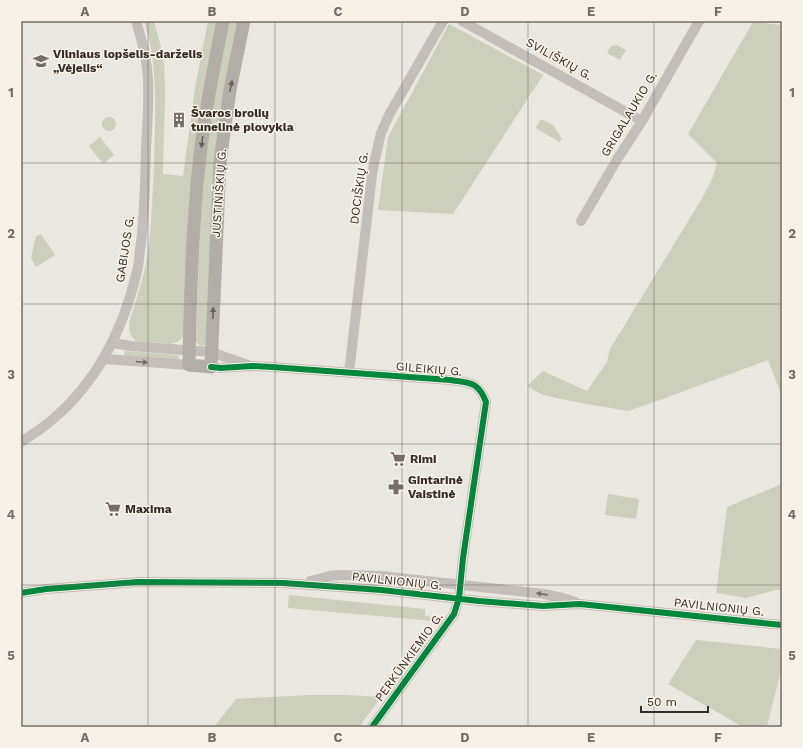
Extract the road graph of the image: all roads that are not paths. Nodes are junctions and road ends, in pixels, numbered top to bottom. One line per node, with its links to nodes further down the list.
1 (136, 21): 9 (street, GABIJOS G.)
2 (223, 21): 10 (main road, JUSTINIŠKIŲ G., one-way to 10)
3 (244, 21): 11 (main road, JUSTINIŠKIŲ G., one-way to 3)
4 (443, 21): 16 (street, DOCIŠKIŲ G.)
5 (462, 21): 7 (street, SVILIŠKIŲ G.)
6 (699, 21): 7 (street, GRIGALAUKIO G.)
7 (642, 121): 8 (street, GRIGALAUKIO G.)
8 (581, 221)
9 (112, 343): 10 (street, GILEIKIŲ G.); 12 (street, GABIJOS G.)
10 (189, 350): 11 (street, GILEIKIŲ G.); 13 (main road, JUSTINIŠKIŲ G.)
11 (211, 352): 14 (street, GILEIKIŲ G.); 15 (main road, JUSTINIŠKIŲ G.)
12 (104, 359): 13 (street, GILEIKIŲ G., one-way to 13); 17 (street, GABIJOS G.)
13 (189, 365): 15 (main road, GILEIKIŲ G.)
14 (252, 366): 15 (street, GILEIKIŲ G.); 16 (street, GILEIKIŲ G.)
15 (211, 367)
16 (349, 373): 19 (street, GILEIKIŲ G.)
17 (21, 442)
18 (296, 583): 19 (street, PAVILNIONIŲ G.); 20 (street, PAVILNIONIŲ G.); 21 (street, PAVILNIONIŲ G.)
19 (460, 584): 21 (street, GILEIKIŲ G.); 22 (street, PAVILNIONIŲ G., one-way to 19)
20 (21, 593)
21 (458, 598): 22 (street, PAVILNIONIŲ G.); 24 (street, PERKŪNKIEMIO G.)
22 (580, 604): 23 (street, PAVILNIONIŲ G.)
23 (782, 624)
24 (372, 727)

